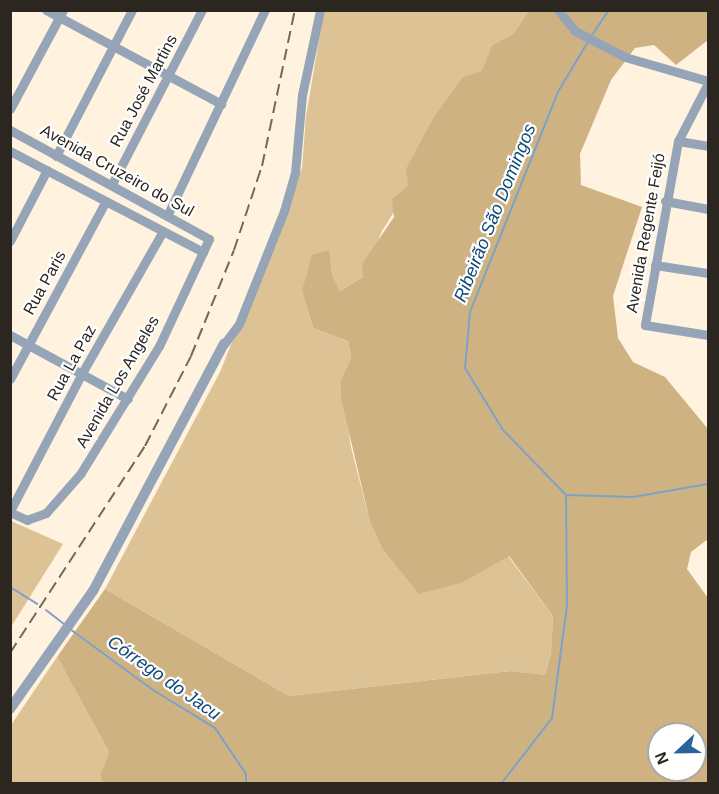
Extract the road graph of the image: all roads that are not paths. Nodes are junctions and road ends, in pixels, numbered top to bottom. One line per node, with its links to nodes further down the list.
1 (46, 10): 7 (street)
2 (132, 10): 8 (street)
3 (202, 10): 9 (street, Rua José Martins)
4 (265, 10): 11 (street)
5 (320, 10): 33 (street)
6 (558, 10): 10 (street)
7 (61, 14): 8 (street); 12 (street)
8 (113, 46): 9 (street); 17 (street)
9 (168, 76): 11 (street); 19 (street, Rua José Martins)
10 (708, 82): 14 (street, Avenida Regente Feijó)
11 (221, 104): 23 (street)
12 (10, 110)
13 (10, 130): 17 (street, Avenida Cruzeiro do Sul)
14 (678, 141): 15 (street); 21 (street, Avenida Regente Feijó)
15 (708, 146)
16 (10, 151): 18 (street, Avenida Cruzeiro do Sul)
17 (56, 156): 19 (street, Avenida Cruzeiro do Sul)
18 (47, 171): 20 (street, Avenida Cruzeiro do Sul); 26 (street)
19 (112, 184): 23 (street, Avenida Cruzeiro do Sul)
20 (106, 201): 24 (street, Avenida Cruzeiro do Sul); 32 (street, Rua Paris)
21 (664, 201): 22 (street); 28 (street, Avenida Regente Feijó)
22 (708, 209)
23 (167, 216): 25 (street, Avenida Cruzeiro do Sul)
24 (163, 231): 27 (street, Avenida Cruzeiro do Sul); 34 (street, Rua La Paz)
25 (209, 239): 27 (street, Avenida Los Angeles)
26 (10, 241)
27 (203, 252): 36 (street, Avenida Los Angeles)
28 (655, 265): 29 (street); 31 (street, Avenida Regente Feijó)
29 (708, 273)
30 (10, 335): 32 (street)
31 (708, 335)
32 (28, 344): 34 (street); 35 (street, Rua Paris)
33 (224, 344): 38 (street)
34 (82, 373): 36 (street); 37 (street, Rua La Paz)
35 (10, 379)
36 (128, 399): 37 (street, Avenida Los Angeles)
37 (10, 512)
38 (10, 709)

